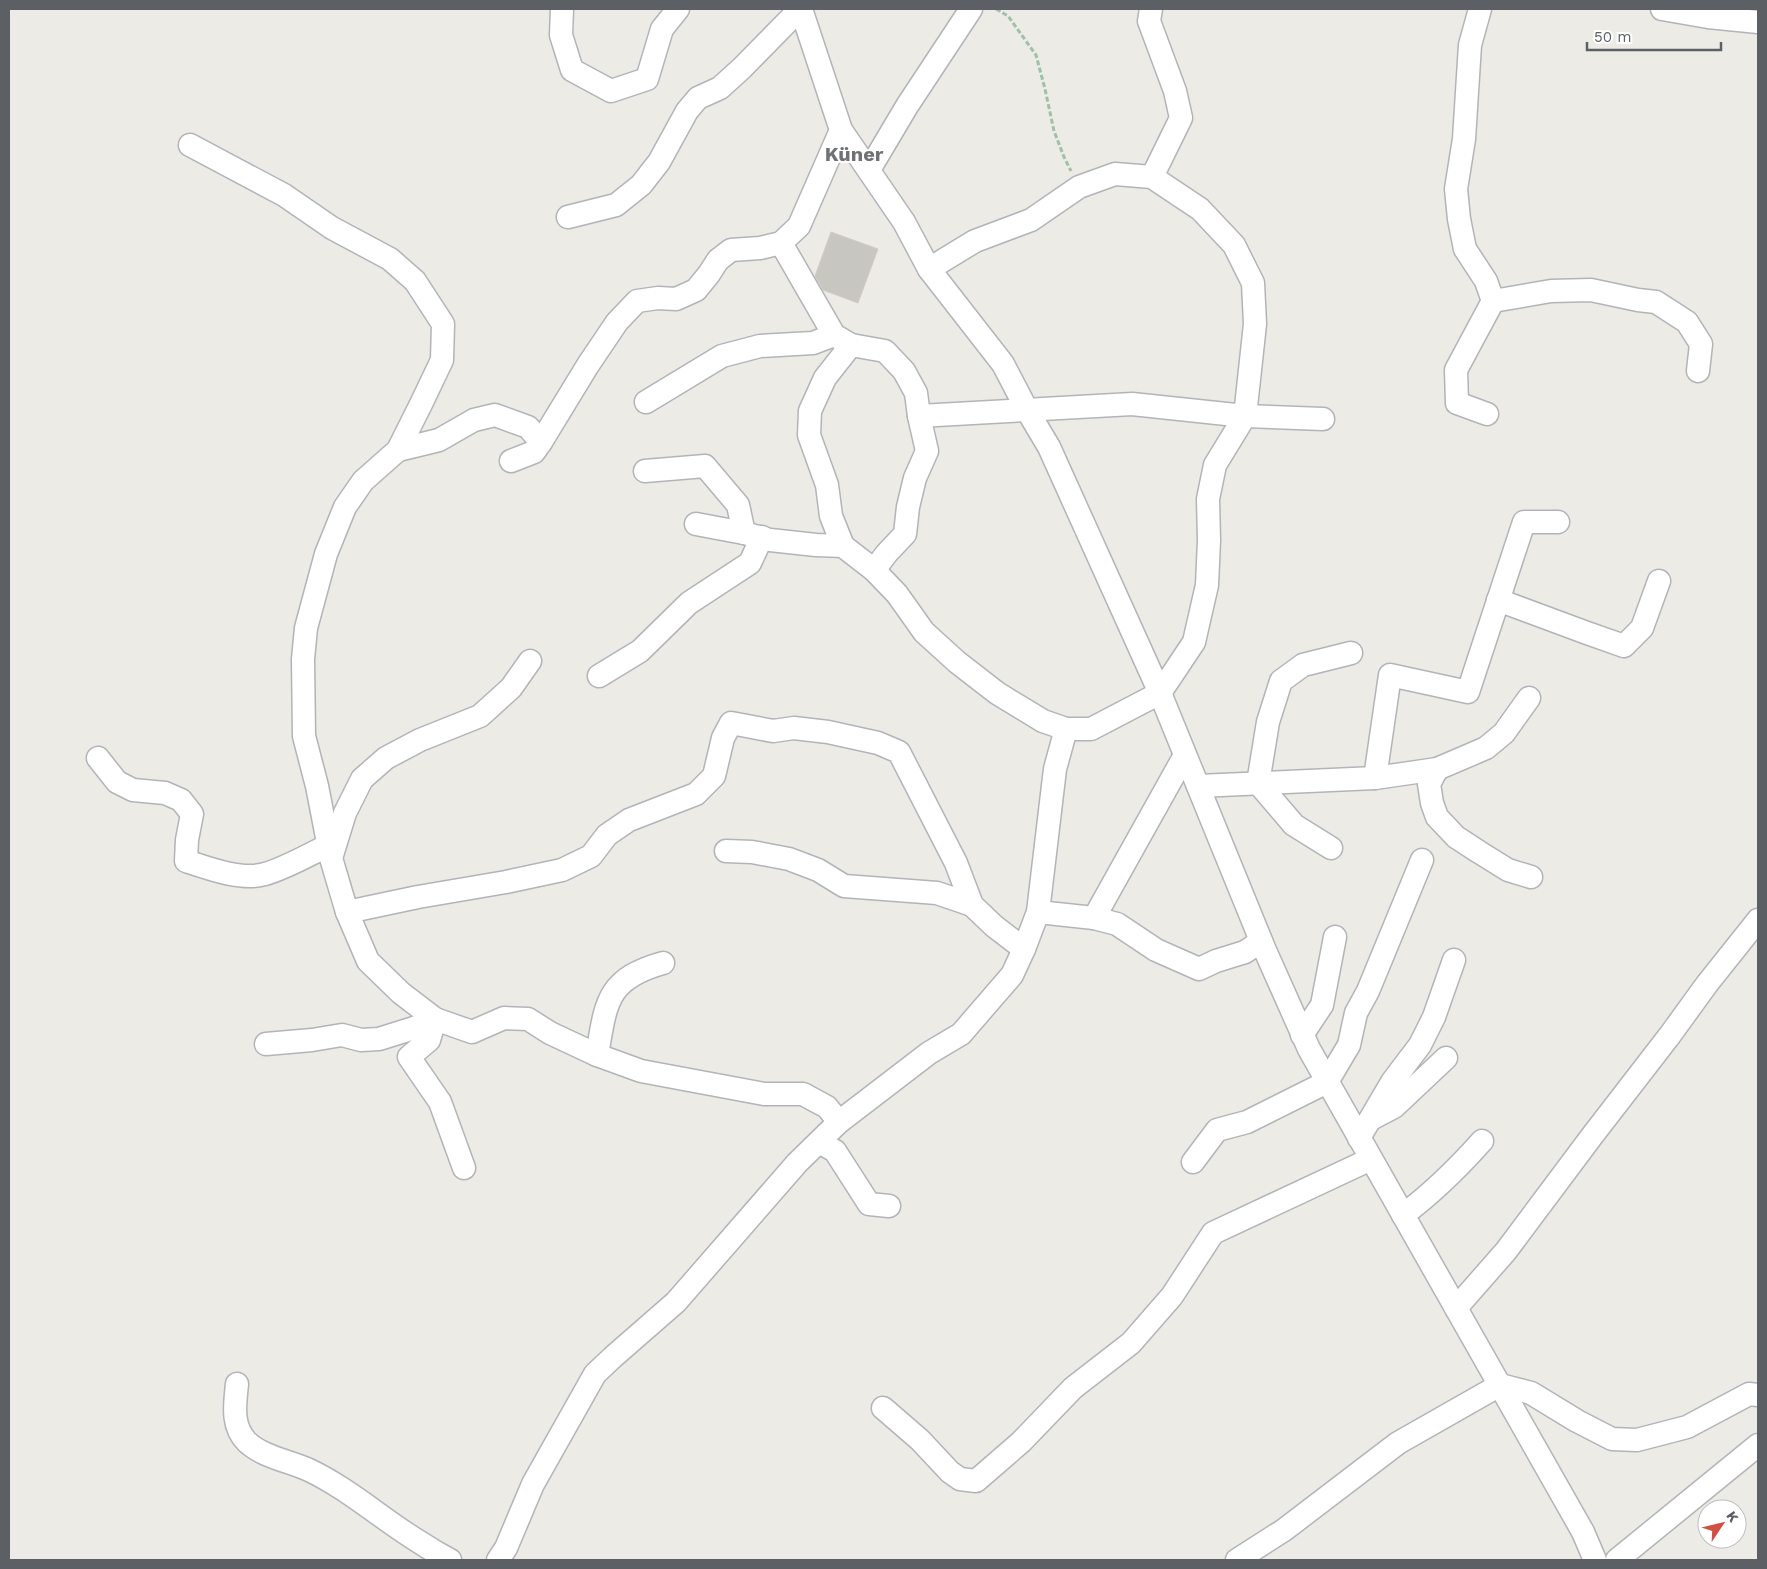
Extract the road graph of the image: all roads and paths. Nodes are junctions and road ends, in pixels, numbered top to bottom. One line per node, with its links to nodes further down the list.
1 (562, 9): 2 (street)
2 (678, 9)
3 (800, 9): 10 (street); 15 (street)
4 (971, 9): 12 (street)
5 (996, 9): 14 (path)
6 (1151, 9): 13 (street)
7 (1480, 9): 18 (street)
8 (1662, 9): 9 (street)
9 (1758, 22)
10 (841, 130): 12 (street); 16 (street)
11 (190, 145): 28 (street)
12 (869, 170): 17 (street)
13 (1152, 177): 14 (street); 25 (street)
14 (1079, 187): 17 (street)
15 (568, 217)
16 (781, 243): 19 (street); 27 (street)
17 (929, 269): 22 (street)
18 (1494, 301): 20 (street); 23 (street)
19 (843, 340): 21 (street); 24 (street); 34 (street)
20 (1698, 371)
21 (646, 402)
22 (1027, 410): 24 (street); 25 (street); 41 (street)
23 (1487, 414)
24 (919, 416): 35 (street)
25 (1245, 416): 26 (street); 41 (street)
26 (1323, 419)
27 (541, 442): 28 (street); 29 (street)
28 (398, 450): 52 (street)
29 (511, 461)
30 (646, 471): 33 (street)
31 (1558, 522): 37 (street)
32 (696, 524): 33 (street)
33 (753, 535): 34 (street); 40 (street)
34 (842, 546): 35 (street)
35 (874, 570): 43 (street)
36 (1659, 581): 37 (street)
37 (1498, 600): 47 (street)
38 (1351, 653): 48 (street)
39 (530, 661): 52 (street)
40 (600, 676)
41 (1160, 693): 43 (street); 44 (street)
42 (1529, 698): 46 (street)
43 (1066, 730): 57 (street)
44 (1185, 755): 49 (street); 58 (street)
45 (98, 758): 52 (street)
46 (1437, 770): 47 (street); 54 (street)
47 (1375, 778): 48 (street)
48 (1258, 783): 49 (street); 50 (street)
49 (1198, 786): 61 (street)
50 (1331, 848)
51 (726, 851): 55 (street)
52 (330, 852): 56 (street)
53 (1422, 860): 70 (street)
54 (1531, 876)
55 (972, 905): 56 (street); 62 (street)
56 (347, 912): 65 (street)
57 (1038, 912): 58 (street); 62 (street)
58 (1094, 918): 61 (street)
59 (1758, 920): 80 (street)
60 (1335, 937): 66 (street)
61 (1261, 941): 66 (street)
62 (1024, 948): 71 (street)
63 (1454, 960): 72 (street)
64 (663, 963): 68 (street)
65 (435, 1020): 67 (street); 68 (street); 77 (street)
66 (1302, 1035): 70 (street)
67 (266, 1044)
68 (597, 1055): 71 (street)
69 (1446, 1058): 72 (street)
70 (1327, 1082): 72 (street); 76 (street)
71 (839, 1122): 74 (street)
72 (1365, 1129): 75 (street)
73 (1482, 1141): 79 (street)
74 (819, 1142): 78 (street); 87 (street)
75 (1371, 1159): 79 (street); 84 (street)
76 (1193, 1162)
77 (464, 1168)
78 (889, 1206)
79 (1403, 1215): 80 (street)
80 (1456, 1308): 82 (street)
81 (237, 1384): 86 (street)
82 (1500, 1385): 83 (street); 88 (street); 89 (street)
83 (1758, 1395)
84 (883, 1408)
85 (1758, 1445): 90 (street)
86 (450, 1560)
87 (498, 1560)
88 (1237, 1560)
89 (1595, 1560)
90 (1617, 1560)

